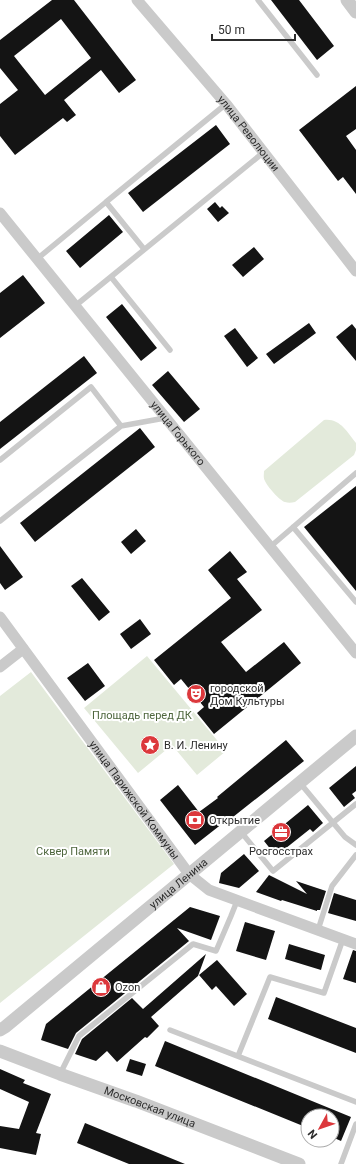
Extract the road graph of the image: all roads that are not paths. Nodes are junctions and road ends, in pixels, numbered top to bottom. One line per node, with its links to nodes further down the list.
1 (137, 0): 6 (street, улица Революции)
2 (258, 0): 5 (lane)
3 (347, 0): 4 (street)
4 (356, 12)
5 (317, 75)
6 (226, 104): 7 (street, улица Революции); 8 (lane)
7 (264, 152): 10 (lane); 12 (street, улица Революции)
8 (106, 202): 10 (lane); 11 (lane)
9 (0, 213): 11 (street, улица Горького)
10 (144, 249): 13 (lane)
11 (37, 259): 14 (street, улица Горького)
12 (356, 270)
13 (111, 277): 14 (lane); 15 (lane)
14 (75, 306): 16 (street, улица Горького)
15 (170, 350)
16 (166, 418): 17 (lane); 22 (street, улица Горького)
17 (121, 426): 18 (lane); 20 (lane)
18 (0, 460)
19 (356, 473): 21 (lane)
20 (0, 521)
21 (293, 527): 22 (lane); 23 (lane)
22 (270, 547): 26 (street, улица Горького)
23 (356, 602)
24 (0, 617): 25 (street, улица Парижской Коммуны)
25 (23, 649): 27 (street); 35 (street, улица Парижской Коммуны)
26 (356, 653)
27 (0, 667)
28 (356, 736): 29 (street, улица Ленина)
29 (300, 782): 31 (lane); 32 (street, улица Ленина)
30 (356, 804): 31 (lane)
31 (333, 822): 32 (lane); 33 (lane)
32 (241, 832): 35 (street, улица Ленина)
33 (356, 845)
34 (356, 855): 37 (lane)
35 (189, 874): 36 (street, улица Парижской Коммуны); 40 (street, улица Ленина)
36 (237, 901): 37 (street, улица Парижской Коммуны); 44 (lane)
37 (318, 930): 38 (street, улица Парижской Коммуны)
38 (343, 939): 39 (street, улица Парижской Коммуны); 43 (lane)
39 (356, 944)
40 (0, 1030)
41 (170, 1030): 43 (lane)
42 (0, 1050): 44 (street, Московская улица)
43 (238, 1056): 45 (lane)
44 (60, 1074): 47 (street, Московская улица)
45 (356, 1102)
46 (356, 1124): 48 (lane)
47 (299, 1164)
48 (341, 1164)

